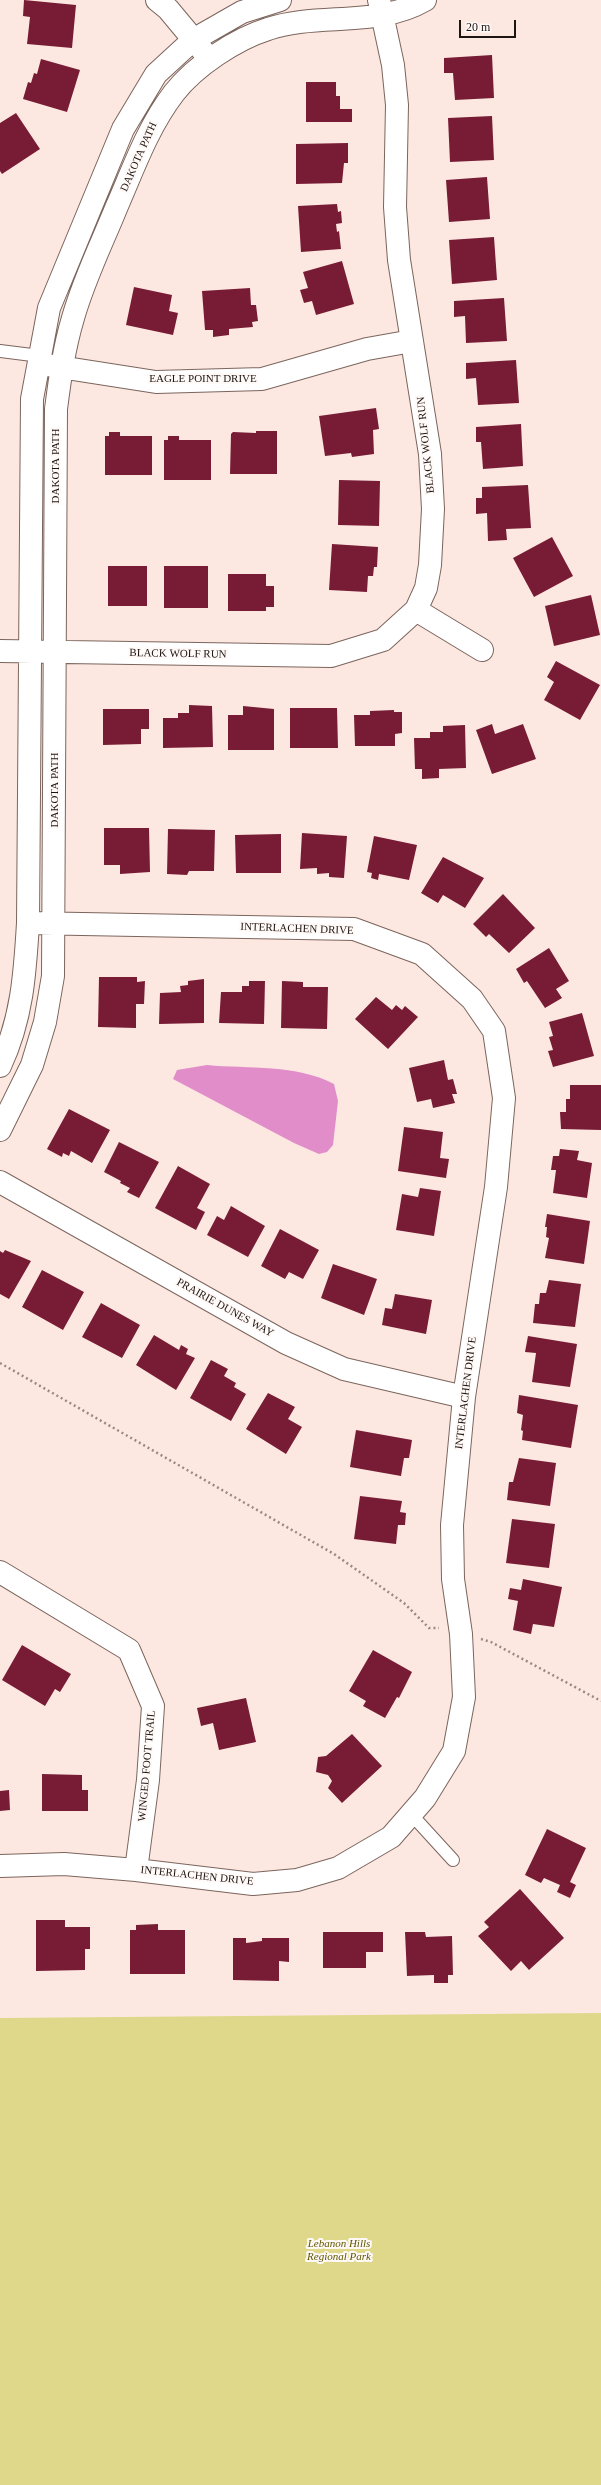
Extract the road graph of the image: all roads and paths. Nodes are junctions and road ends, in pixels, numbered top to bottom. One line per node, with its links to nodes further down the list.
1 (157, 0): 5 (street)
2 (280, 0): 5 (street)
3 (425, 0): 4 (street, DAKOTA PATH)
4 (380, 8): 6 (street, DAKOTA PATH); 7 (street, BLACK WOLF RUN)
5 (193, 40): 6 (street); 9 (street)
6 (211, 59): 10 (street, DAKOTA PATH)
7 (412, 341): 10 (street, EAGLE POINT DRIVE); 11 (street, BLACK WOLF RUN)
8 (0, 352): 9 (lane)
9 (39, 360): 10 (street, EAGLE POINT DRIVE); 14 (street)
10 (61, 368): 15 (street, DAKOTA PATH)
11 (416, 610): 12 (street); 15 (street, BLACK WOLF RUN)
12 (482, 650)
13 (0, 651): 14 (street, BLACK WOLF RUN)
14 (30, 652): 15 (street, BLACK WOLF RUN); 16 (street)
15 (56, 652): 17 (street, DAKOTA PATH)
16 (28, 923): 17 (street, INTERLACHEN DRIVE); 18 (street)
17 (54, 924): 19 (street, DAKOTA PATH); 22 (street, INTERLACHEN DRIVE)
18 (0, 1066)
19 (0, 1130)
20 (0, 1182): 22 (street, PRAIRIE DUNES WAY)
21 (0, 1363): 24 (path)
22 (464, 1397): 24 (street, INTERLACHEN DRIVE)
23 (0, 1572): 29 (street, WINGED FOOT TRAIL)
24 (461, 1634): 25 (path); 26 (street, INTERLACHEN DRIVE)
25 (601, 1701)
26 (411, 1814): 27 (lane); 29 (street, INTERLACHEN DRIVE)
27 (453, 1860)
28 (0, 1866): 29 (street, INTERLACHEN DRIVE)
29 (136, 1870)

